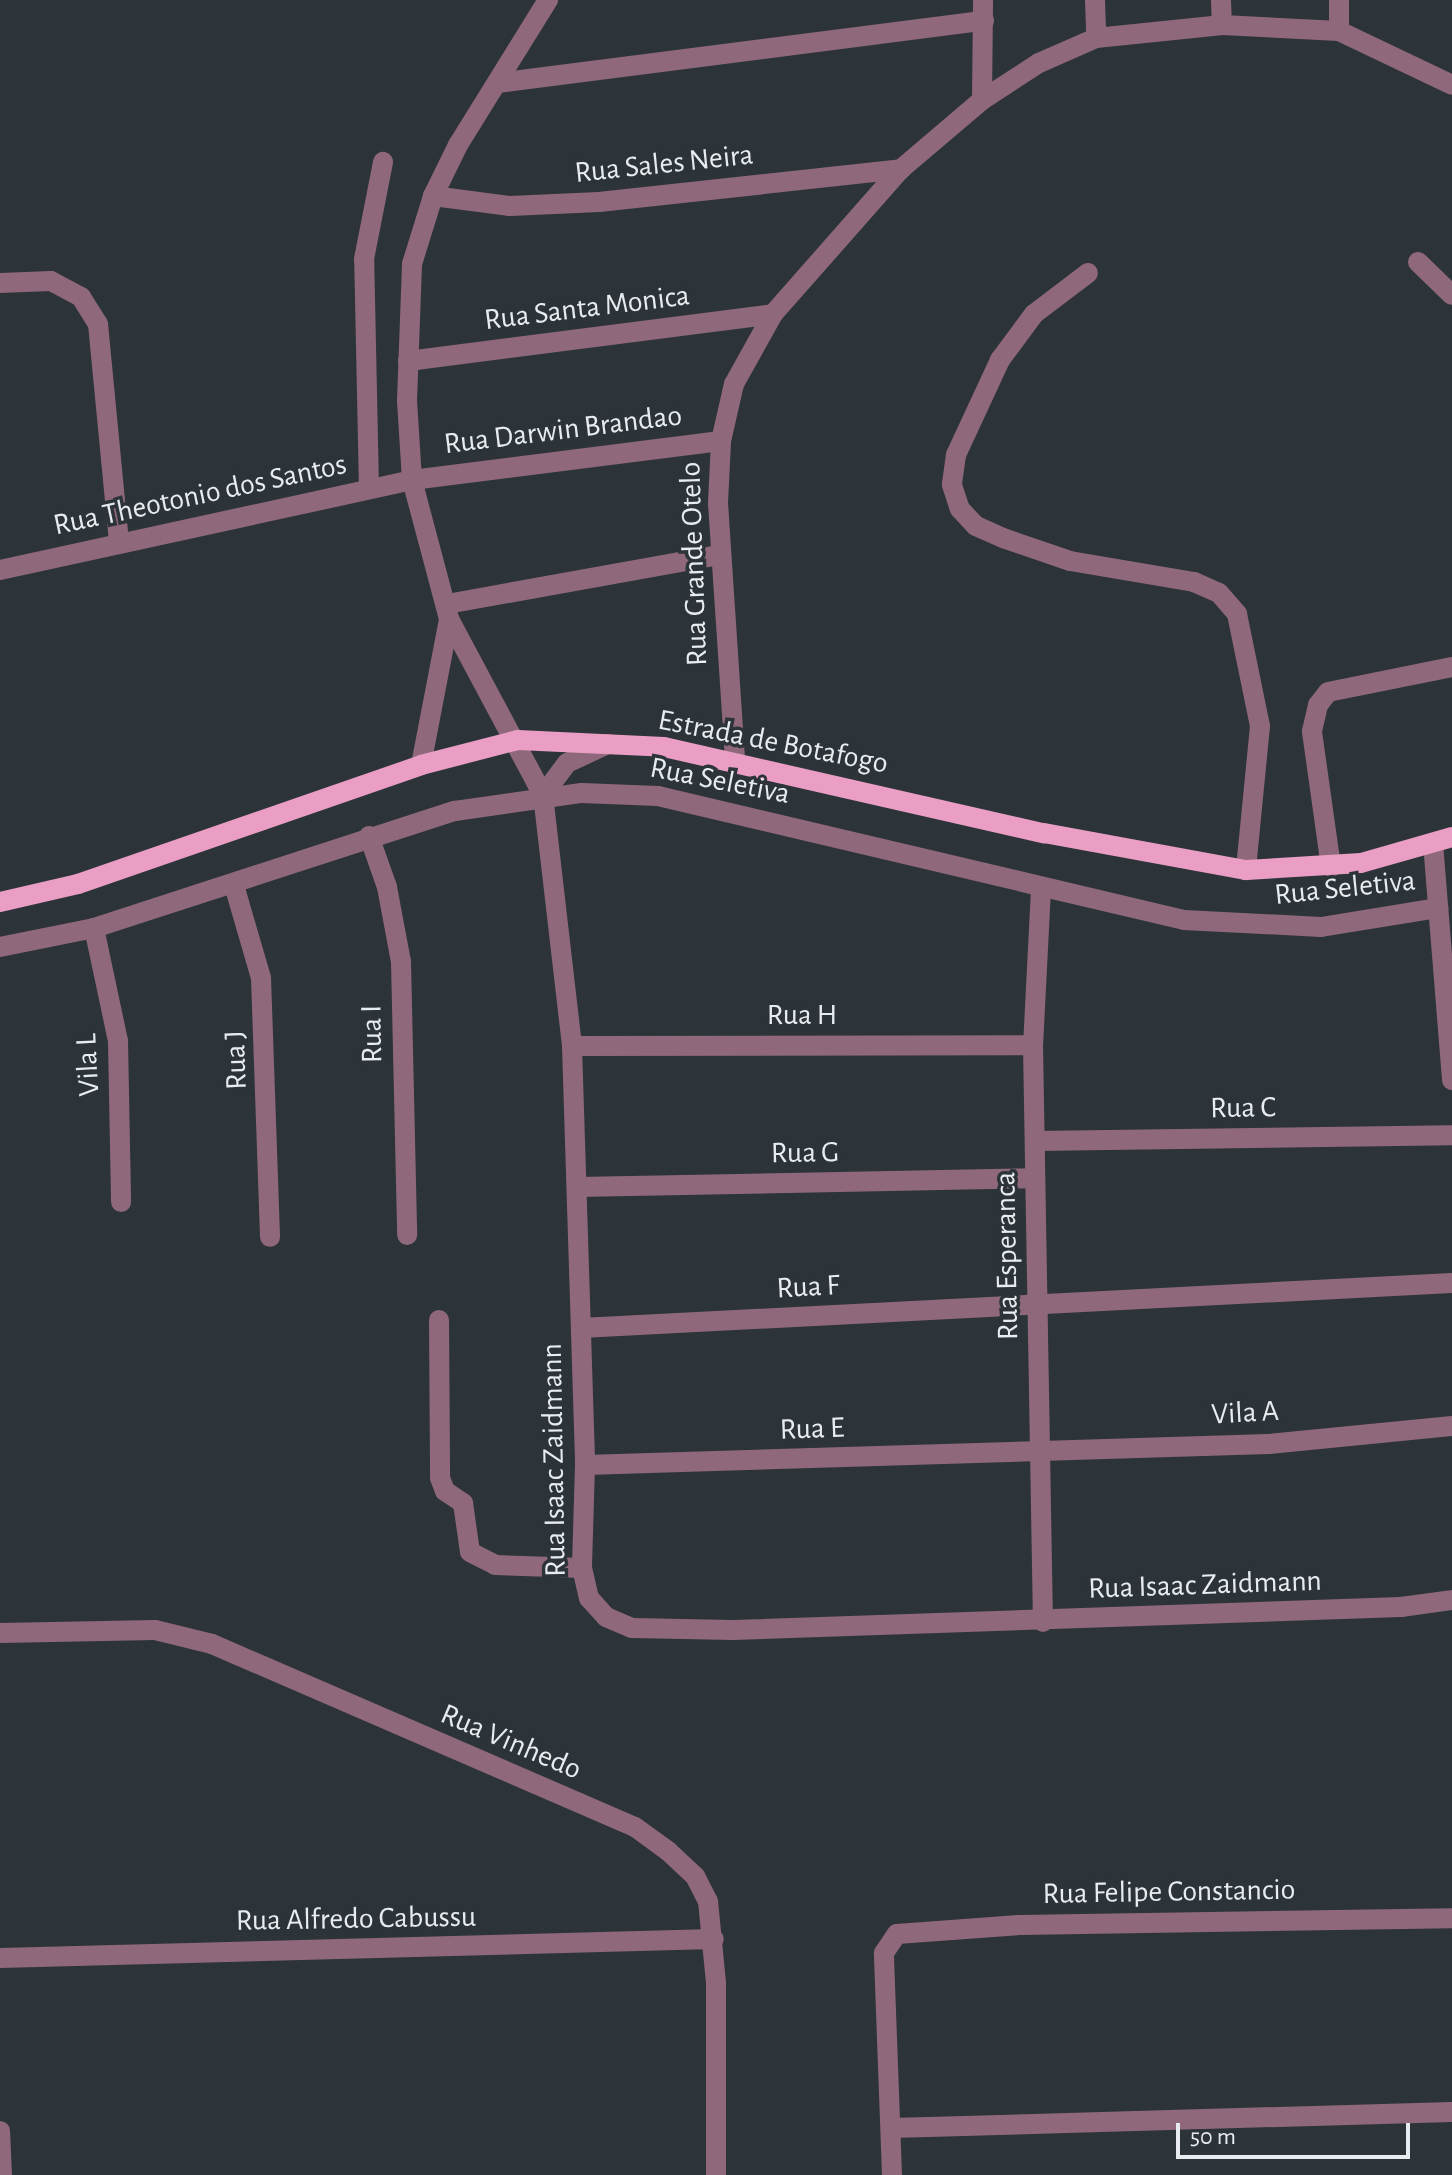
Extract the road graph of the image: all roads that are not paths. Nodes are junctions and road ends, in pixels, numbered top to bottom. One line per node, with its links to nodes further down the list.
1 (548, 0): 10 (street)
2 (983, 0): 6 (street)
3 (1095, 0): 9 (street)
4 (1221, 0): 7 (street)
5 (1339, 0): 8 (street)
6 (984, 21): 10 (street); 12 (street)
7 (1222, 25): 8 (street, Rua Grande Otelo); 9 (street, Rua Grande Otelo)
8 (1339, 31): 11 (street, Rua Grande Otelo)
9 (1096, 38): 12 (street, Rua Grande Otelo)
10 (497, 83): 15 (street)
11 (1452, 85)
12 (982, 100): 14 (street, Rua Grande Otelo)
13 (383, 162): 24 (street)
14 (901, 169): 15 (street, Rua Sales Neira); 20 (street, Rua Grande Otelo)
15 (433, 196): 21 (street)
16 (1418, 262): 19 (street)
17 (1088, 273): 38 (street)
18 (0, 283): 25 (street)
19 (1452, 295)
20 (773, 314): 21 (street, Rua Santa Monica); 22 (street, Rua Grande Otelo)
21 (408, 361): 23 (street)
22 (721, 441): 23 (street, Rua Darwin Brandao); 26 (street, Rua Grande Otelo)
23 (412, 480): 24 (street, Rua Theotonio dos Santos); 28 (street)
24 (369, 489): 25 (street, Rua Theotonio dos Santos)
25 (119, 542): 27 (street, Rua Theotonio dos Santos)
26 (720, 555): 28 (street); 32 (street, Rua Grande Otelo)
27 (0, 570)
28 (448, 612): 30 (street); 33 (street)
29 (1452, 667): 37 (street)
30 (518, 740): 31 (main road, Estrada de Botafogo); 33 (main road, Estrada de Botafogo); 34 (street, Rua Isaac Zaidmann)
31 (608, 744): 32 (main road, Estrada de Botafogo); 34 (street)
32 (735, 759): 38 (main road, Estrada de Botafogo)
33 (421, 765): 41 (main road, Estrada de Botafogo)
34 (543, 795): 35 (street, Rua Seletiva); 40 (street, Rua Seletiva); 46 (street, Rua Isaac Zaidmann)
35 (369, 836): 39 (street, Rua Seletiva); 53 (street, Rua I)
36 (1442, 840): 37 (main road, Estrada de Botafogo); 42 (street)
37 (1331, 867): 38 (main road, Estrada de Botafogo)
38 (1246, 870)
39 (234, 885): 43 (street, Rua Seletiva); 54 (street, Rua J)
40 (1041, 889): 42 (street, Rua Seletiva); 45 (street, Rua Esperanca)
41 (0, 902)
42 (1438, 908): 47 (street)
43 (94, 928): 44 (street, Rua Seletiva); 52 (street, Vila L)
44 (0, 947)
45 (1033, 1045): 46 (street, Rua H); 49 (street, Rua Esperanca)
46 (572, 1046): 51 (street, Rua Isaac Zaidmann)
47 (1452, 1080)
48 (1452, 1135): 49 (street, Rua C)
49 (1035, 1141): 50 (street, Rua Esperanca)
50 (1035, 1178): 51 (street, Rua G); 56 (street, Rua Esperanca)
51 (577, 1187): 58 (street, Rua Isaac Zaidmann)
52 (121, 1202)
53 (407, 1235)
54 (270, 1237)
55 (1452, 1283): 56 (street, Rua F)
56 (1038, 1307): 58 (street, Rua F); 60 (street, Rua Esperanca)
57 (439, 1320): 62 (street)
58 (581, 1328): 61 (street, Rua Isaac Zaidmann)
59 (1452, 1426): 60 (street, Vila A)
60 (1040, 1449): 61 (street, Rua E); 64 (street, Rua Esperanca)
61 (585, 1465): 62 (street, Rua Isaac Zaidmann)
62 (582, 1568): 64 (street, Rua Isaac Zaidmann)
63 (1452, 1600): 64 (street, Rua Isaac Zaidmann)
64 (1043, 1622)
65 (0, 1633): 67 (street, Rua Vinhedo)
66 (1452, 1918): 70 (street, Rua Felipe Constancio)
67 (714, 1939): 68 (street, Rua Alfredo Cabussu); 73 (street, Rua Vinhedo)
68 (0, 1958)
69 (1452, 2112): 70 (street)
70 (892, 2128): 74 (street)
71 (0, 2131): 72 (street)
72 (2, 2175)
73 (716, 2175)
74 (892, 2175)

